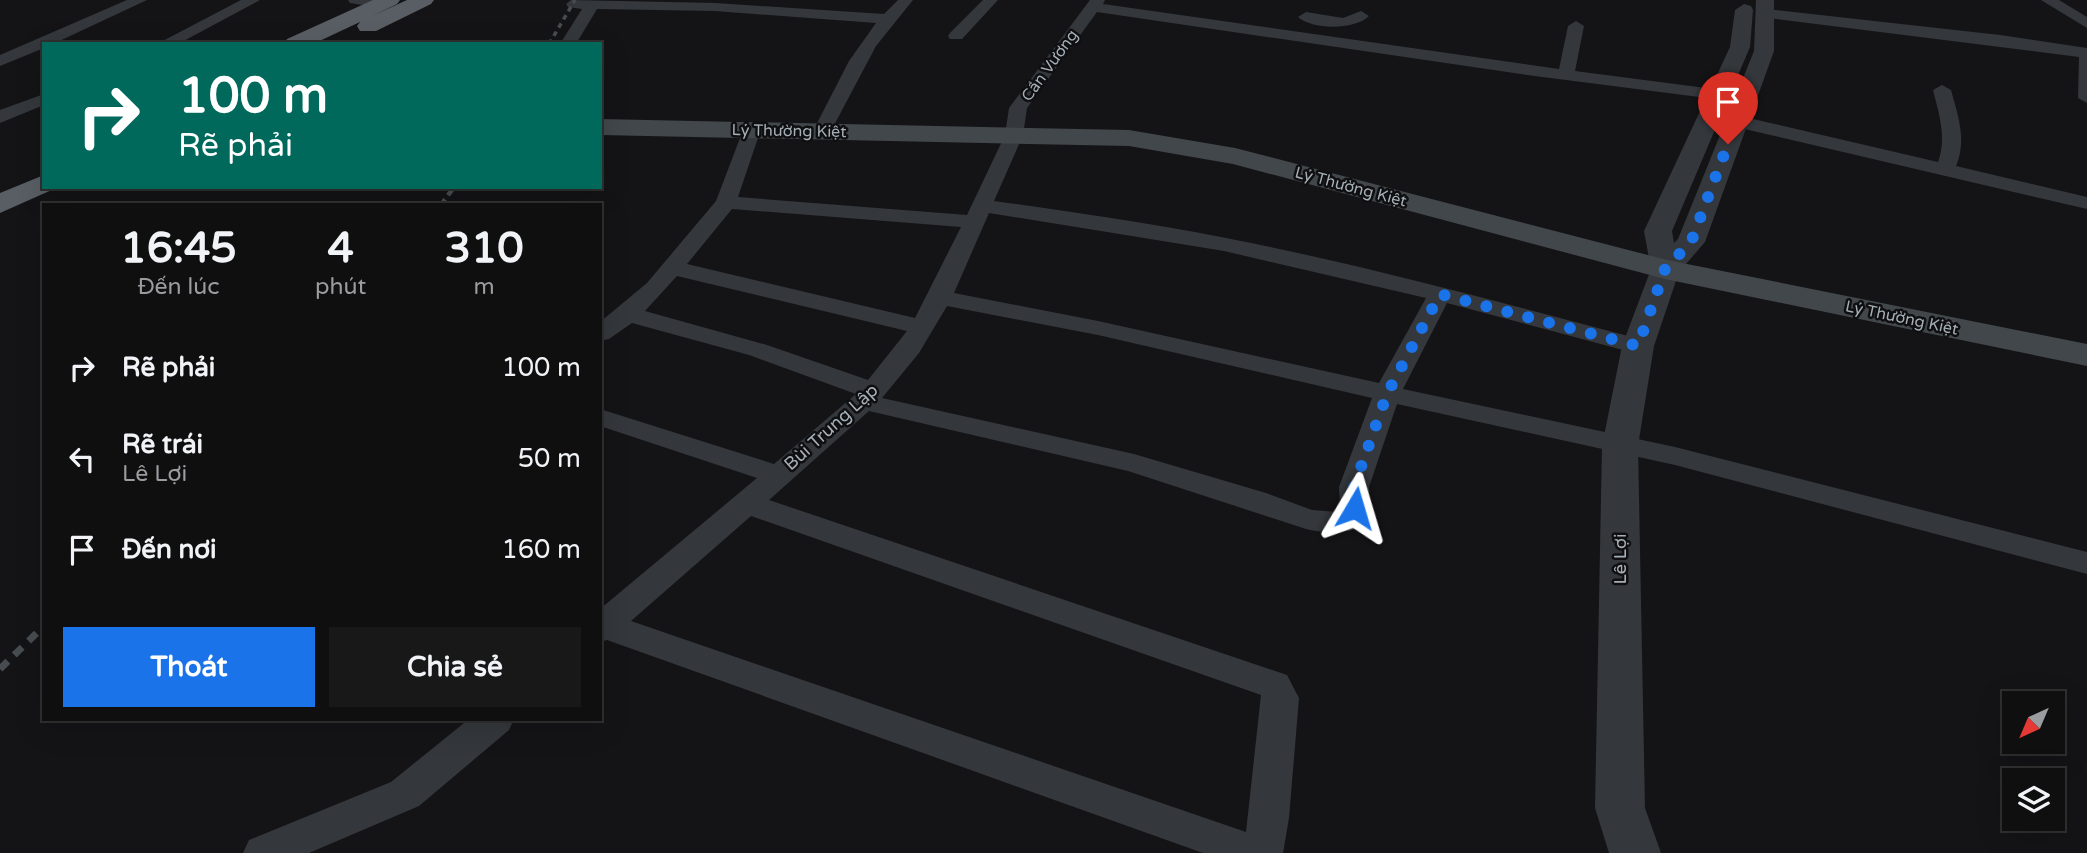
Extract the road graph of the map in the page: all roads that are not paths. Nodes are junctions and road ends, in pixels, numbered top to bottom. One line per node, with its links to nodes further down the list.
1 (140, 0): 21 (street)
2 (253, 0): 22 (street)
3 (355, 0): 9 (street)
4 (424, 0): 24 (highway)
5 (906, 0): 17 (street)
6 (991, 0): 20 (street)
7 (1744, 0): 27 (street, Lê Lợi)
8 (2048, 0): 18 (street)
9 (386, 2): 23 (highway)
10 (640, 2): 11 (street); 17 (street)
11 (593, 3): 12 (street); 25 (street)
12 (573, 4)
13 (1096, 4): 31 (street); 43 (street, Cần Vương)
14 (1766, 7): 28 (street, Lê Lợi); 29 (street)
15 (1296, 15): 16 (street)
16 (1361, 16)
17 (885, 19): 42 (street)
18 (2087, 23)
19 (1576, 26): 31 (street)
20 (956, 36)
21 (44, 42)
22 (169, 42)
23 (299, 42)
24 (335, 42)
25 (570, 42)
26 (42, 43): 30 (street)
27 (1740, 47): 28 (street); 37 (street, Lê Lợi)
28 (1764, 51): 34 (street, Lê Lợi)
29 (2087, 54): 35 (street)
30 (0, 61)
31 (1566, 75): 37 (street)
32 (1942, 90): 45 (street)
33 (0, 96): 36 (street)
34 (1746, 98): 37 (street); 39 (street, Lê Lợi)
35 (2087, 98)
36 (42, 101): 38 (street)
37 (1714, 105): 39 (street); 47 (street, Lê Lợi)
38 (0, 117)
39 (1737, 121): 45 (street); 49 (street, Lê Lợi)
40 (602, 127): 41 (main road, Lý Thường Kiệt)
41 (752, 129): 42 (main road, Lý Thường Kiệt); 50 (street)
42 (822, 131): 43 (main road, Lý Thường Kiệt)
43 (1014, 135): 53 (street, Bùi Trung Lập); 55 (main road, Lý Thường Kiệt)
44 (42, 162): 46 (highway)
45 (1945, 169): 51 (street)
46 (0, 181)
47 (1680, 181): 49 (street); 55 (street, Lê Lợi)
48 (42, 184): 52 (highway)
49 (1712, 188): 55 (street, Lê Lợi)
50 (726, 202): 53 (street); 54 (street)
51 (2087, 203)
52 (0, 204)
53 (978, 214): 56 (street); 57 (street, Bùi Trung Lập)
54 (670, 267): 58 (street); 59 (street)
55 (1665, 269): 61 (street, Lê Lợi); 62 (main road, Lý Thường Kiệt)
56 (1440, 294): 61 (street); 63 (street)
57 (940, 297): 59 (street, Bùi Trung Lập); 63 (street)
58 (628, 314): 60 (street); 64 (street)
59 (922, 327): 64 (street, Bùi Trung Lập)
60 (602, 333)
61 (1638, 346): 66 (street, Lê Lợi)
62 (2087, 355)
63 (1387, 394): 64 (street); 66 (street)
64 (869, 397): 67 (street, Bùi Trung Lập)
65 (602, 418): 67 (street)
66 (1620, 446): 69 (street); 75 (street, Lê Lợi)
67 (778, 475): 68 (street, Bùi Trung Lập)
68 (746, 503): 70 (street, Bùi Trung Lập); 74 (street)
69 (2087, 563)
70 (602, 626): 73 (street)
71 (494, 721): 72 (street)
72 (264, 853)
73 (1239, 853)
74 (1262, 853)
75 (1635, 853)

